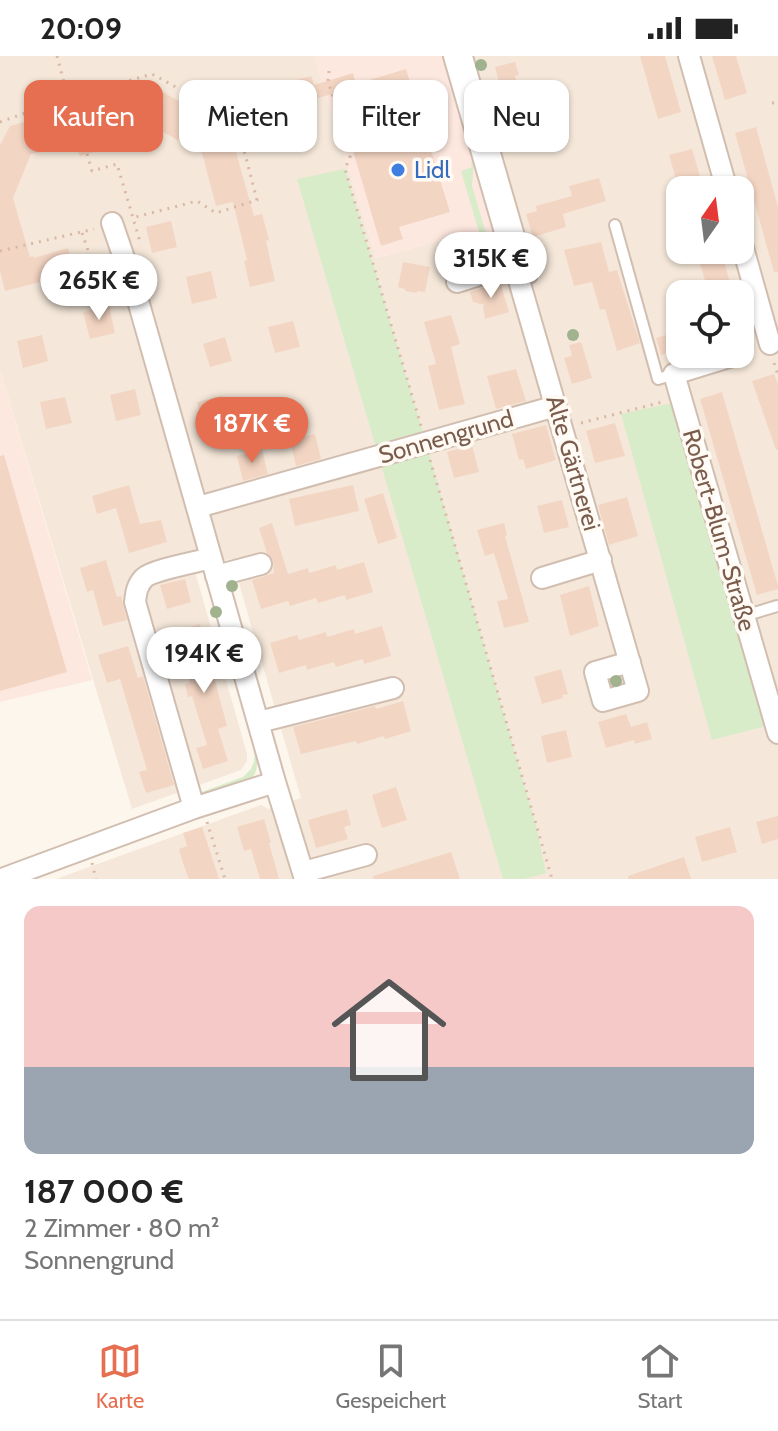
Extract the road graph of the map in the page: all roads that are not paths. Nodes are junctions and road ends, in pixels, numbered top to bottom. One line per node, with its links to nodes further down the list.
1 (454, 56): 8 (street, Alte Gärtnerei)
2 (467, 56): 8 (lane)
3 (689, 56): 4 (street)
4 (723, 176)
5 (112, 223): 15 (street)
6 (615, 225): 13 (lane)
7 (748, 264): 10 (street)
8 (523, 271): 9 (street); 14 (street, Alte Gärtnerei)
9 (457, 282)
10 (774, 350): 11 (street)
11 (754, 352)
12 (694, 368): 13 (street)
13 (674, 374): 21 (street, Robert-Blum-Straße)
14 (556, 406): 15 (street, Sonnengrund); 16 (street, Alte Gärtnerei)
15 (198, 507): 18 (street)
16 (601, 560): 19 (street); 22 (street, Alte Gärtnerei)
17 (261, 564): 18 (street)
18 (214, 567): 24 (street); 27 (street)
19 (542, 578)
20 (777, 606): 21 (lane)
21 (744, 616): 25 (street, Robert-Blum-Straße)
22 (630, 662)
23 (393, 688): 24 (street)
24 (259, 722): 26 (street)
25 (778, 733)
26 (275, 782): 27 (street); 29 (street)
27 (200, 814): 30 (street)
28 (366, 855): 29 (street)
29 (304, 875)
30 (2, 879)

